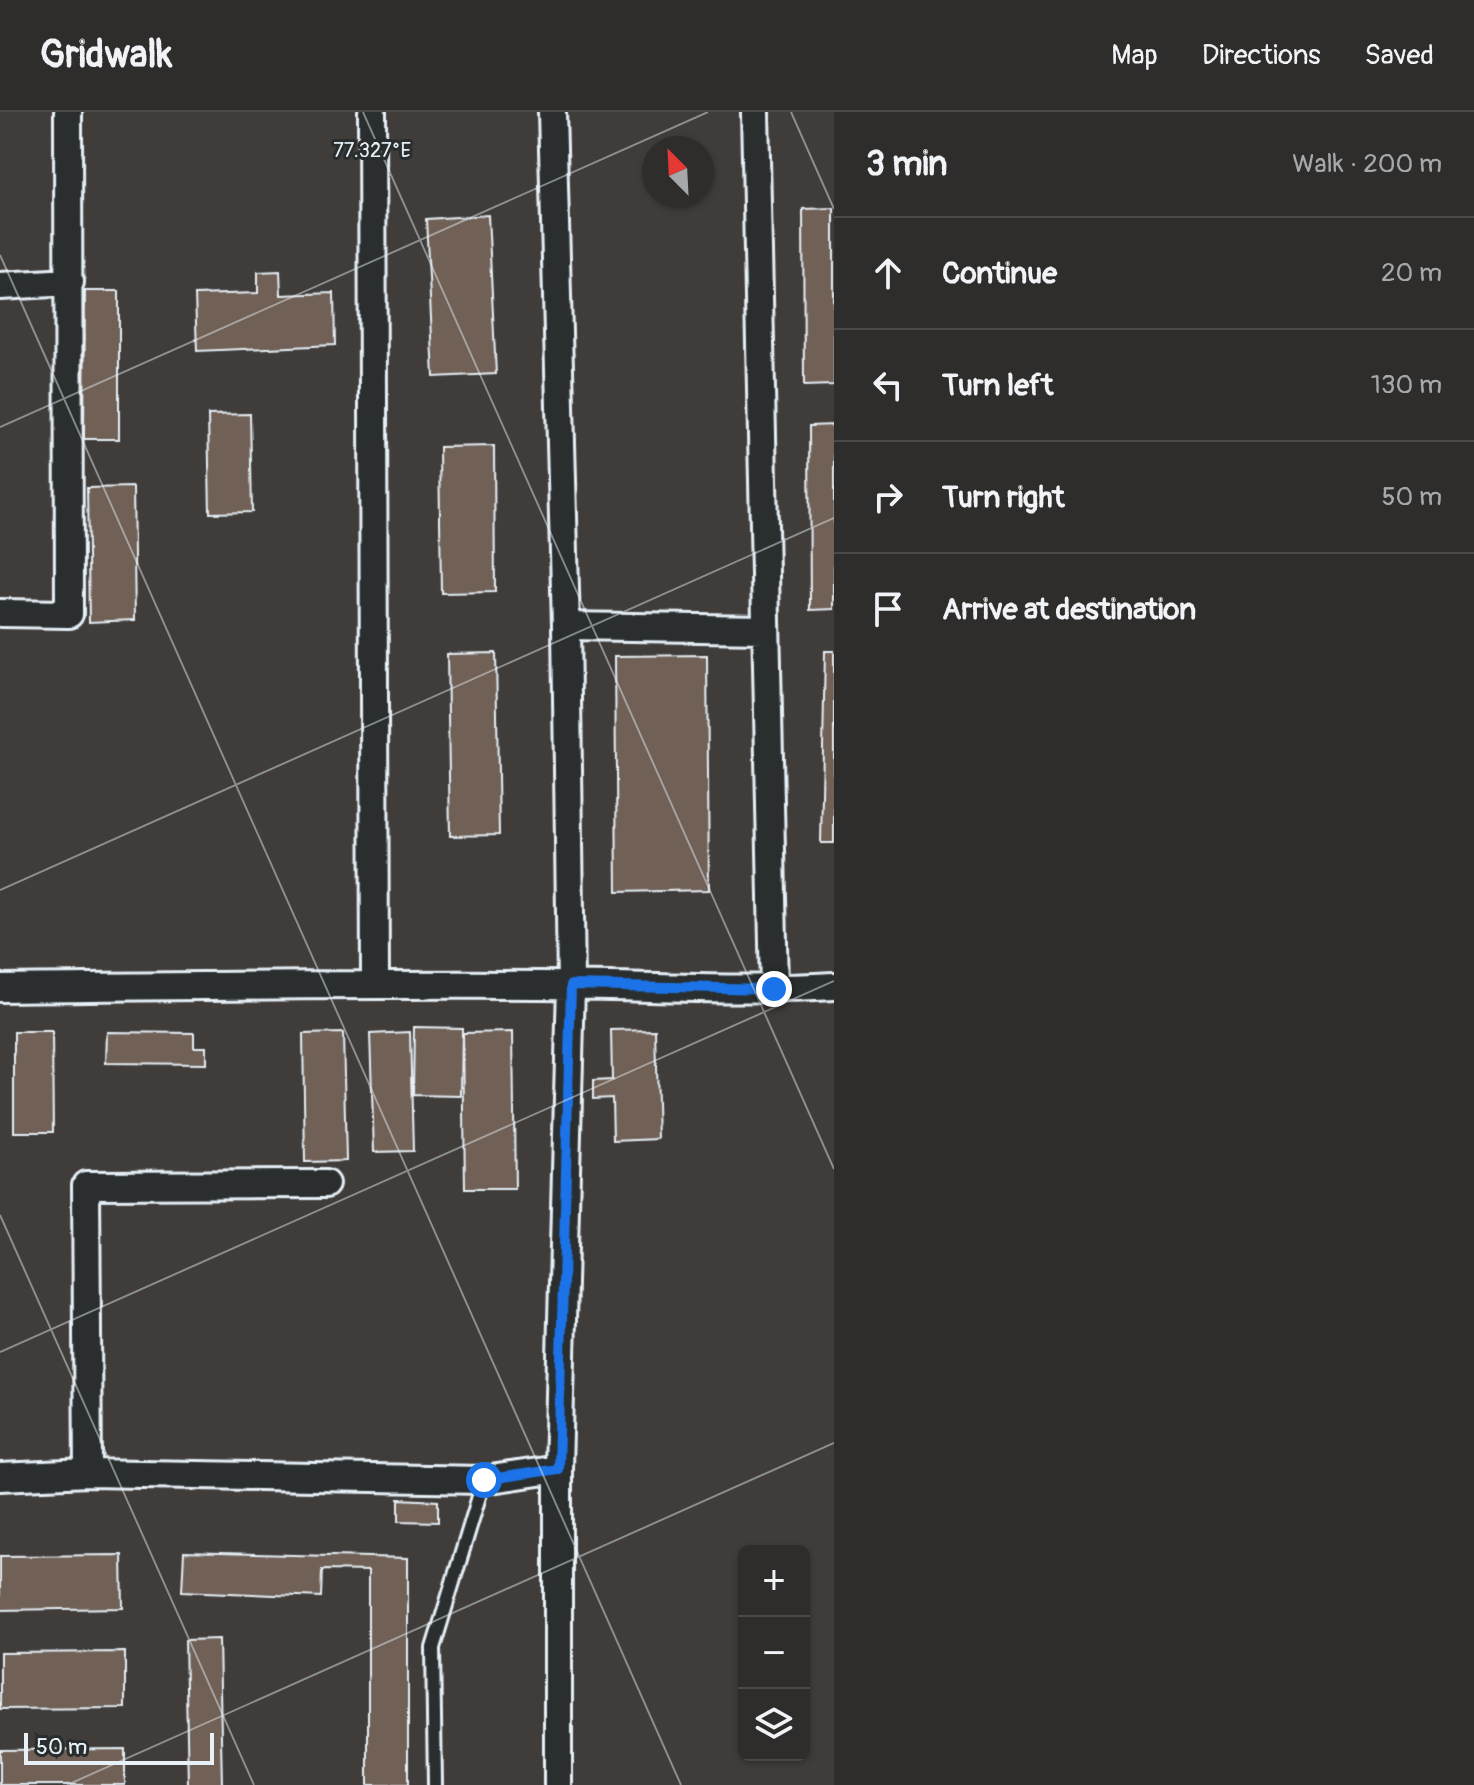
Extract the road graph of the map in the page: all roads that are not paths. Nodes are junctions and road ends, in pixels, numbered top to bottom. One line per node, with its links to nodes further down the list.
1 (68, 112): 5 (street)
2 (372, 112): 10 (street)
3 (552, 112): 8 (street)
4 (755, 112): 9 (street)
5 (70, 282): 6 (street); 7 (street)
6 (0, 286)
7 (0, 613)
8 (566, 626): 9 (street); 11 (street)
9 (766, 629): 14 (street)
10 (375, 984): 11 (street); 13 (street)
11 (571, 985): 14 (street); 16 (street)
12 (834, 986): 14 (street)
13 (0, 988)
14 (774, 989)
15 (325, 1184): 17 (street)
16 (558, 1469): 19 (street); 21 (street)
17 (88, 1473): 18 (street); 19 (street)
18 (0, 1477)
19 (484, 1480): 20 (lane)
20 (435, 1785)
21 (558, 1785)

